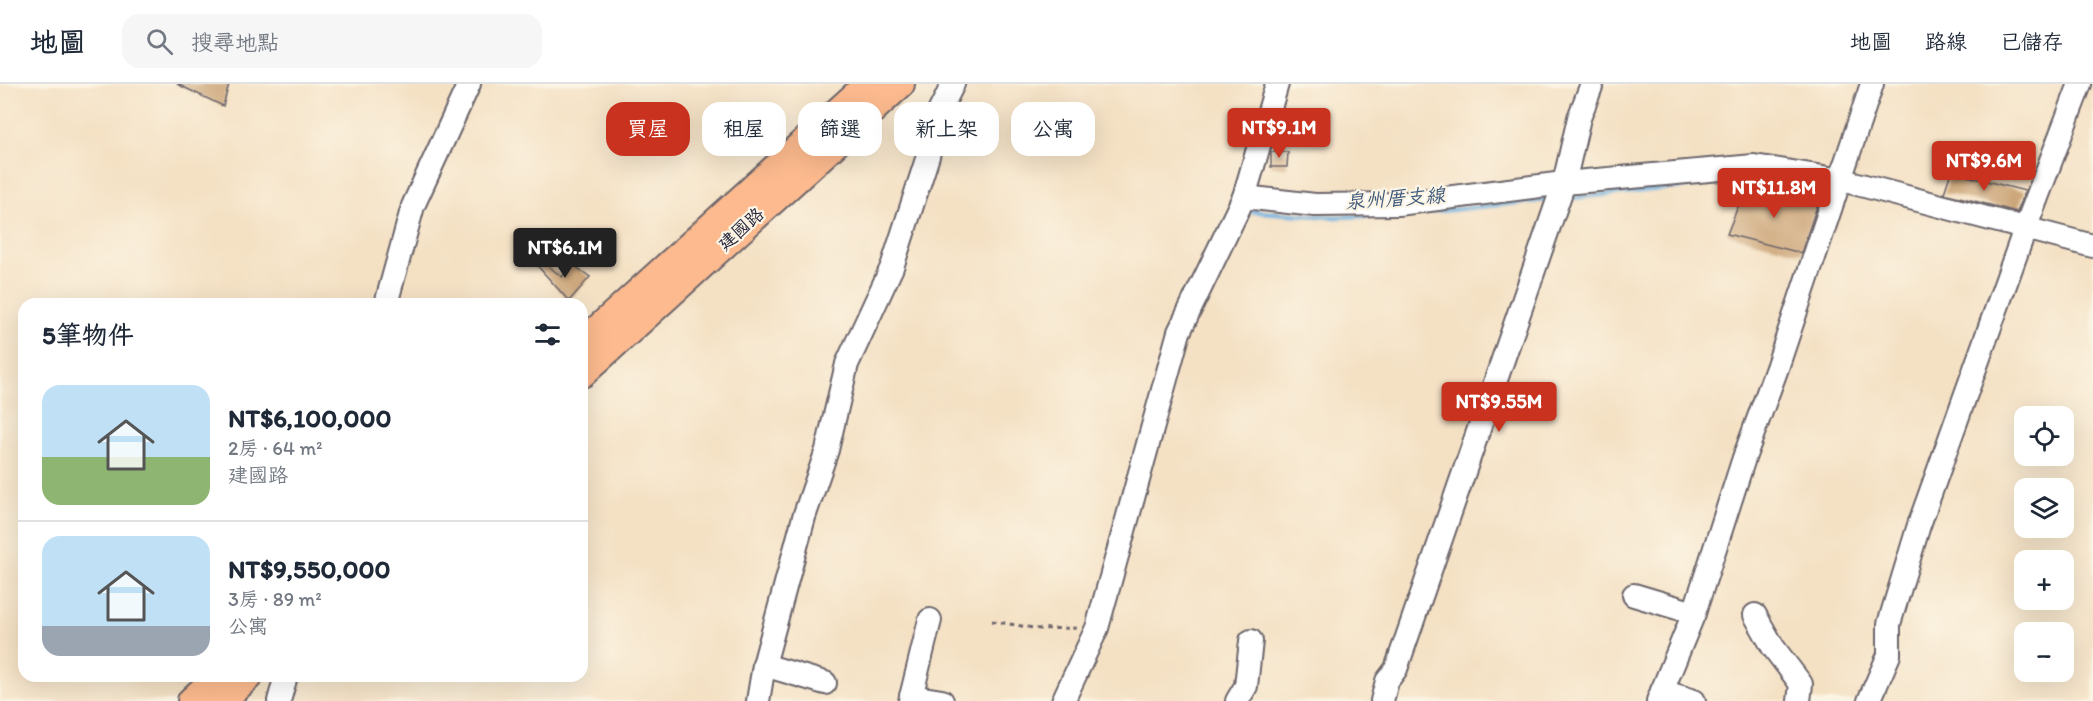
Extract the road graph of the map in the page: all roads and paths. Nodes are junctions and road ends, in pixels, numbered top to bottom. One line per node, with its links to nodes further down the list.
1 (469, 84): 14 (street)
2 (869, 84): 15 (main road, 建國路)
3 (900, 84): 16 (main road, 建國路)
4 (952, 84): 24 (street)
5 (1277, 84): 11 (street)
6 (1592, 84): 10 (street)
7 (1872, 84): 9 (street)
8 (2080, 84): 12 (street)
9 (1842, 180): 10 (street); 12 (street); 18 (street)
10 (1564, 183): 11 (street); 38 (street)
11 (1244, 197): 22 (street)
12 (2025, 229): 13 (street); 41 (street)
13 (2093, 246)
14 (388, 298)
15 (588, 339)
16 (588, 368)
17 (1634, 595): 18 (street)
18 (1694, 613): 29 (street)
19 (1755, 615): 40 (street)
20 (930, 620): 30 (street)
21 (992, 621): 22 (path)
22 (1097, 627): 36 (street)
23 (1251, 641): 37 (street)
24 (764, 665): 28 (street); 34 (street)
25 (213, 682): 31 (main road)
26 (242, 682): 32 (main road)
27 (284, 682): 33 (street)
28 (825, 684)
29 (1660, 696): 39 (street)
30 (911, 698): 35 (street)
31 (192, 701)
32 (221, 701)
33 (279, 701)
34 (758, 701)
35 (942, 701)
36 (1063, 701)
37 (1237, 701)
38 (1383, 701)
39 (1694, 701)
40 (1799, 701)
41 (1869, 701)

